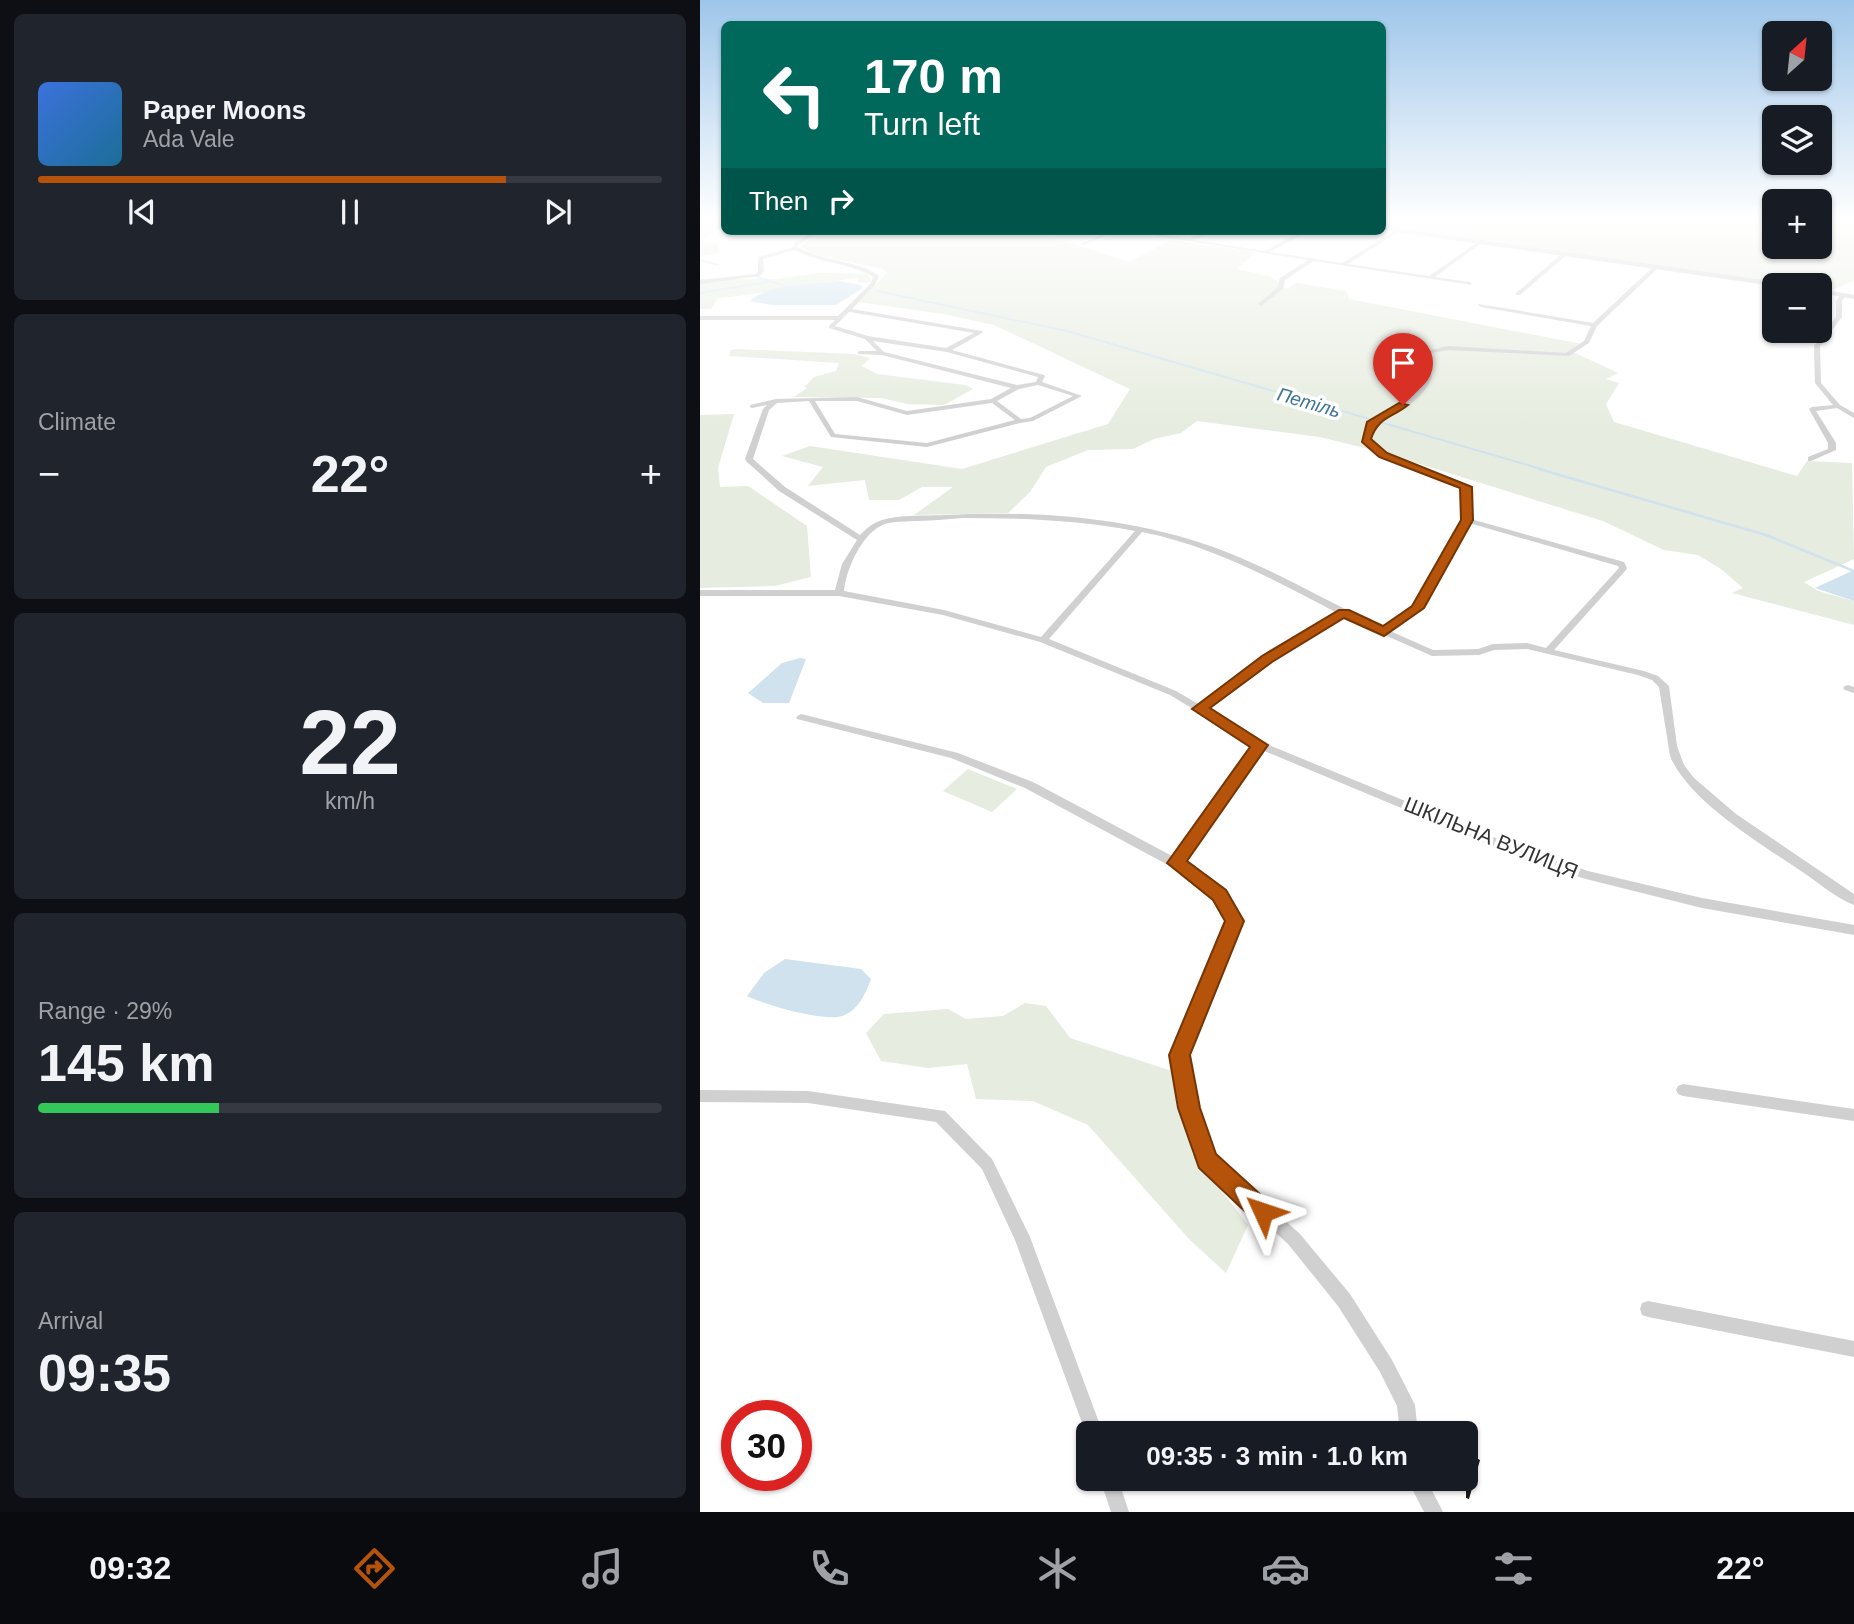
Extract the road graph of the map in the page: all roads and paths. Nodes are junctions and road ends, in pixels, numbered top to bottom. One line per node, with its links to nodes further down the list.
1 (869, 289): 11 (street)
2 (1280, 289): 9 (street)
3 (1524, 289): 6 (street)
4 (1634, 289): 14 (street)
5 (1832, 293): 7 (street)
6 (1518, 294)
7 (1843, 295): 8 (street); 25 (street)
8 (1854, 297)
9 (1261, 303)
10 (1480, 306): 14 (street)
11 (850, 310): 13 (street); 16 (street)
12 (700, 317): 13 (street)
13 (839, 318): 15 (street)
14 (1594, 325): 29 (street)
15 (867, 338): 16 (street); 17 (street)
16 (947, 350): 19 (street)
17 (882, 352): 18 (street); 20 (street)
18 (860, 353)
19 (1038, 383): 20 (street); 27 (street)
20 (1017, 387): 23 (street)
21 (811, 399): 22 (street); 23 (street); 27 (street)
22 (776, 401): 24 (street); 31 (street)
23 (993, 401): 27 (street)
24 (752, 406)
25 (1838, 406): 26 (street); 28 (street)
26 (1854, 416)
27 (1020, 421)
28 (1811, 459)
29 (1467, 520): 35 (street); 37 (street)
30 (1139, 531): 31 (street); 34 (street); 36 (street)
31 (862, 540): 33 (street)
32 (700, 593): 33 (street, ШКІЛЬНА ВУЛИЦЯ)
33 (839, 593): 36 (street, ШКІЛЬНА ВУЛИЦЯ)
34 (1344, 613): 35 (street); 38 (street)
35 (1384, 631): 37 (street)
36 (1043, 640): 38 (street, ШКІЛЬНА ВУЛИЦЯ)
37 (1549, 650): 42 (street)
38 (1200, 709): 40 (street, ШКІЛЬНА ВУЛИЦЯ)
39 (801, 717): 41 (street)
40 (1260, 745): 41 (street); 43 (street, ШКІЛЬНА ВУЛИЦЯ)
41 (1176, 863): 50 (street)
42 (1854, 900)
43 (1854, 930)
44 (1683, 1090): 46 (street)
45 (700, 1096): 49 (street)
46 (1854, 1115)
47 (1648, 1309): 48 (street)
48 (1854, 1349)
49 (1090, 1421)
50 (1408, 1421)
51 (1113, 1491): 53 (street)
52 (1423, 1491): 54 (street)
53 (1120, 1512)
54 (1434, 1512)

